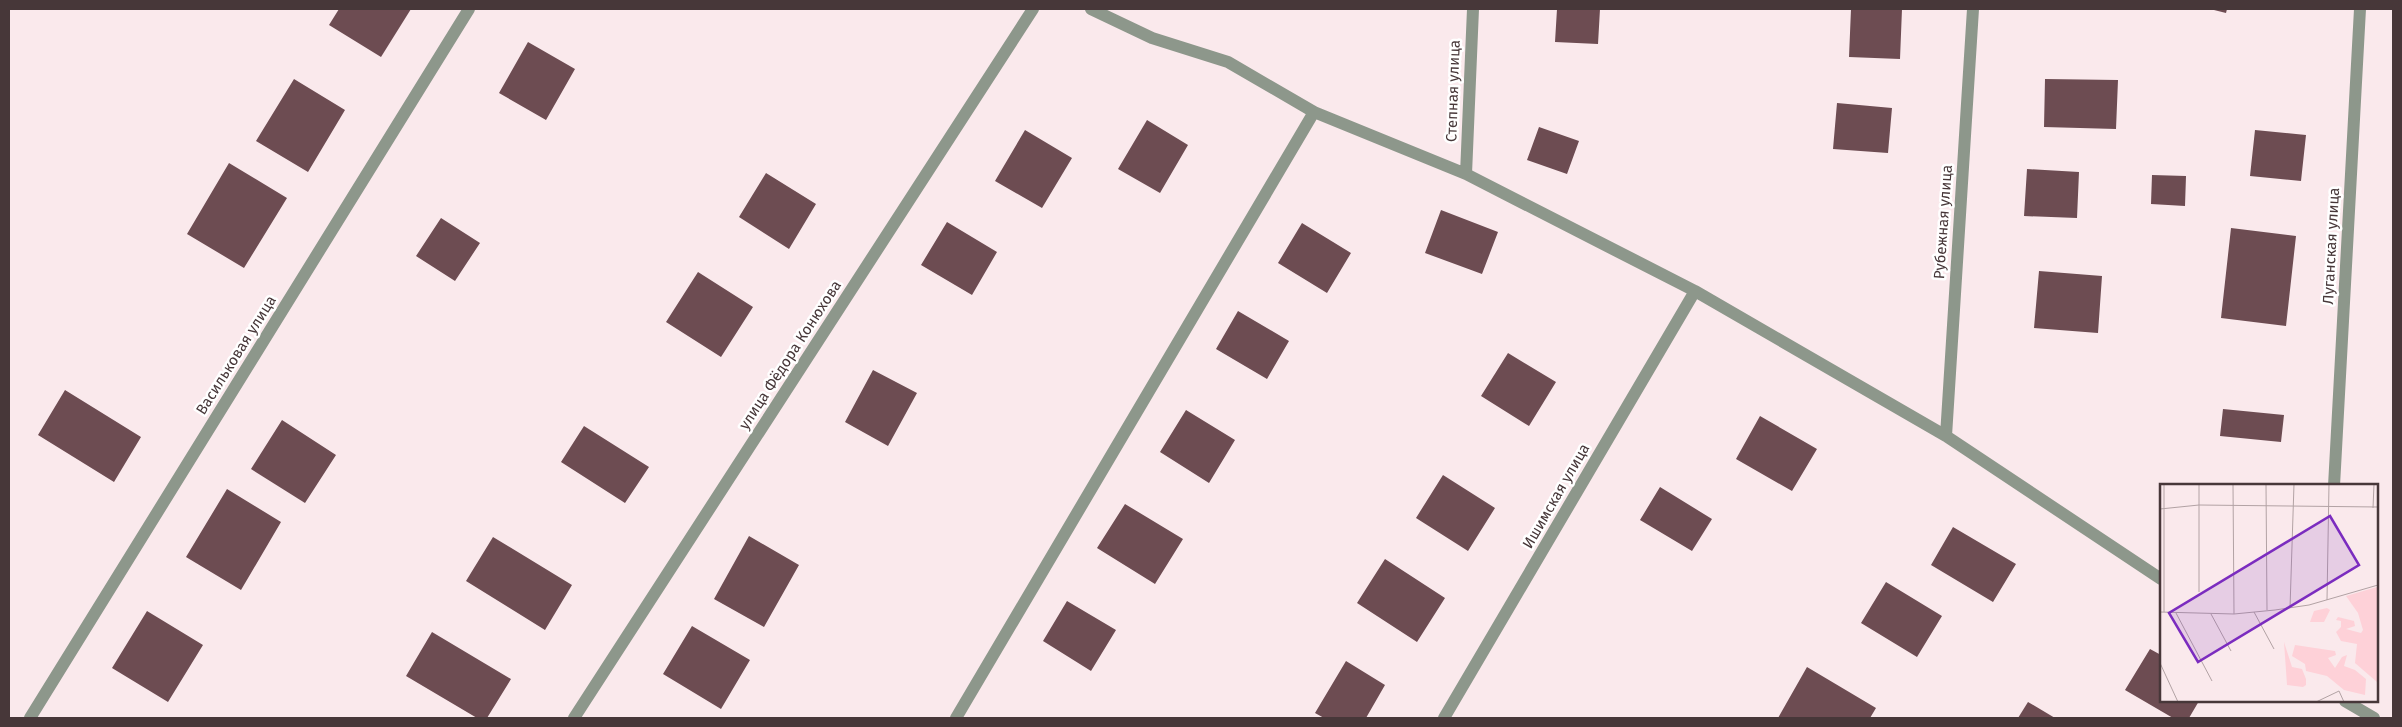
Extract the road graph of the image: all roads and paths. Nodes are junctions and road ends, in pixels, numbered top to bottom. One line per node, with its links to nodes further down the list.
1 (469, 9): 14 (street, Васильковая улица)
2 (1033, 9): 15 (street, улица Фёдора Конюхова)
3 (1091, 9): 7 (street)
4 (1473, 9): 8 (street, Степная улица)
5 (1973, 9): 10 (street, Рубежная улица)
6 (2360, 9): 11 (street, Луганская улица)
7 (1314, 112): 8 (street); 16 (street)
8 (1466, 174): 9 (street)
9 (1695, 291): 10 (street); 17 (street, Ишимская улица)
10 (1946, 436): 12 (street)
11 (2334, 484)
12 (2160, 578)
13 (2347, 702): 18 (street)
14 (30, 718)
15 (574, 718)
16 (956, 718)
17 (1444, 718)
18 (2374, 718)

